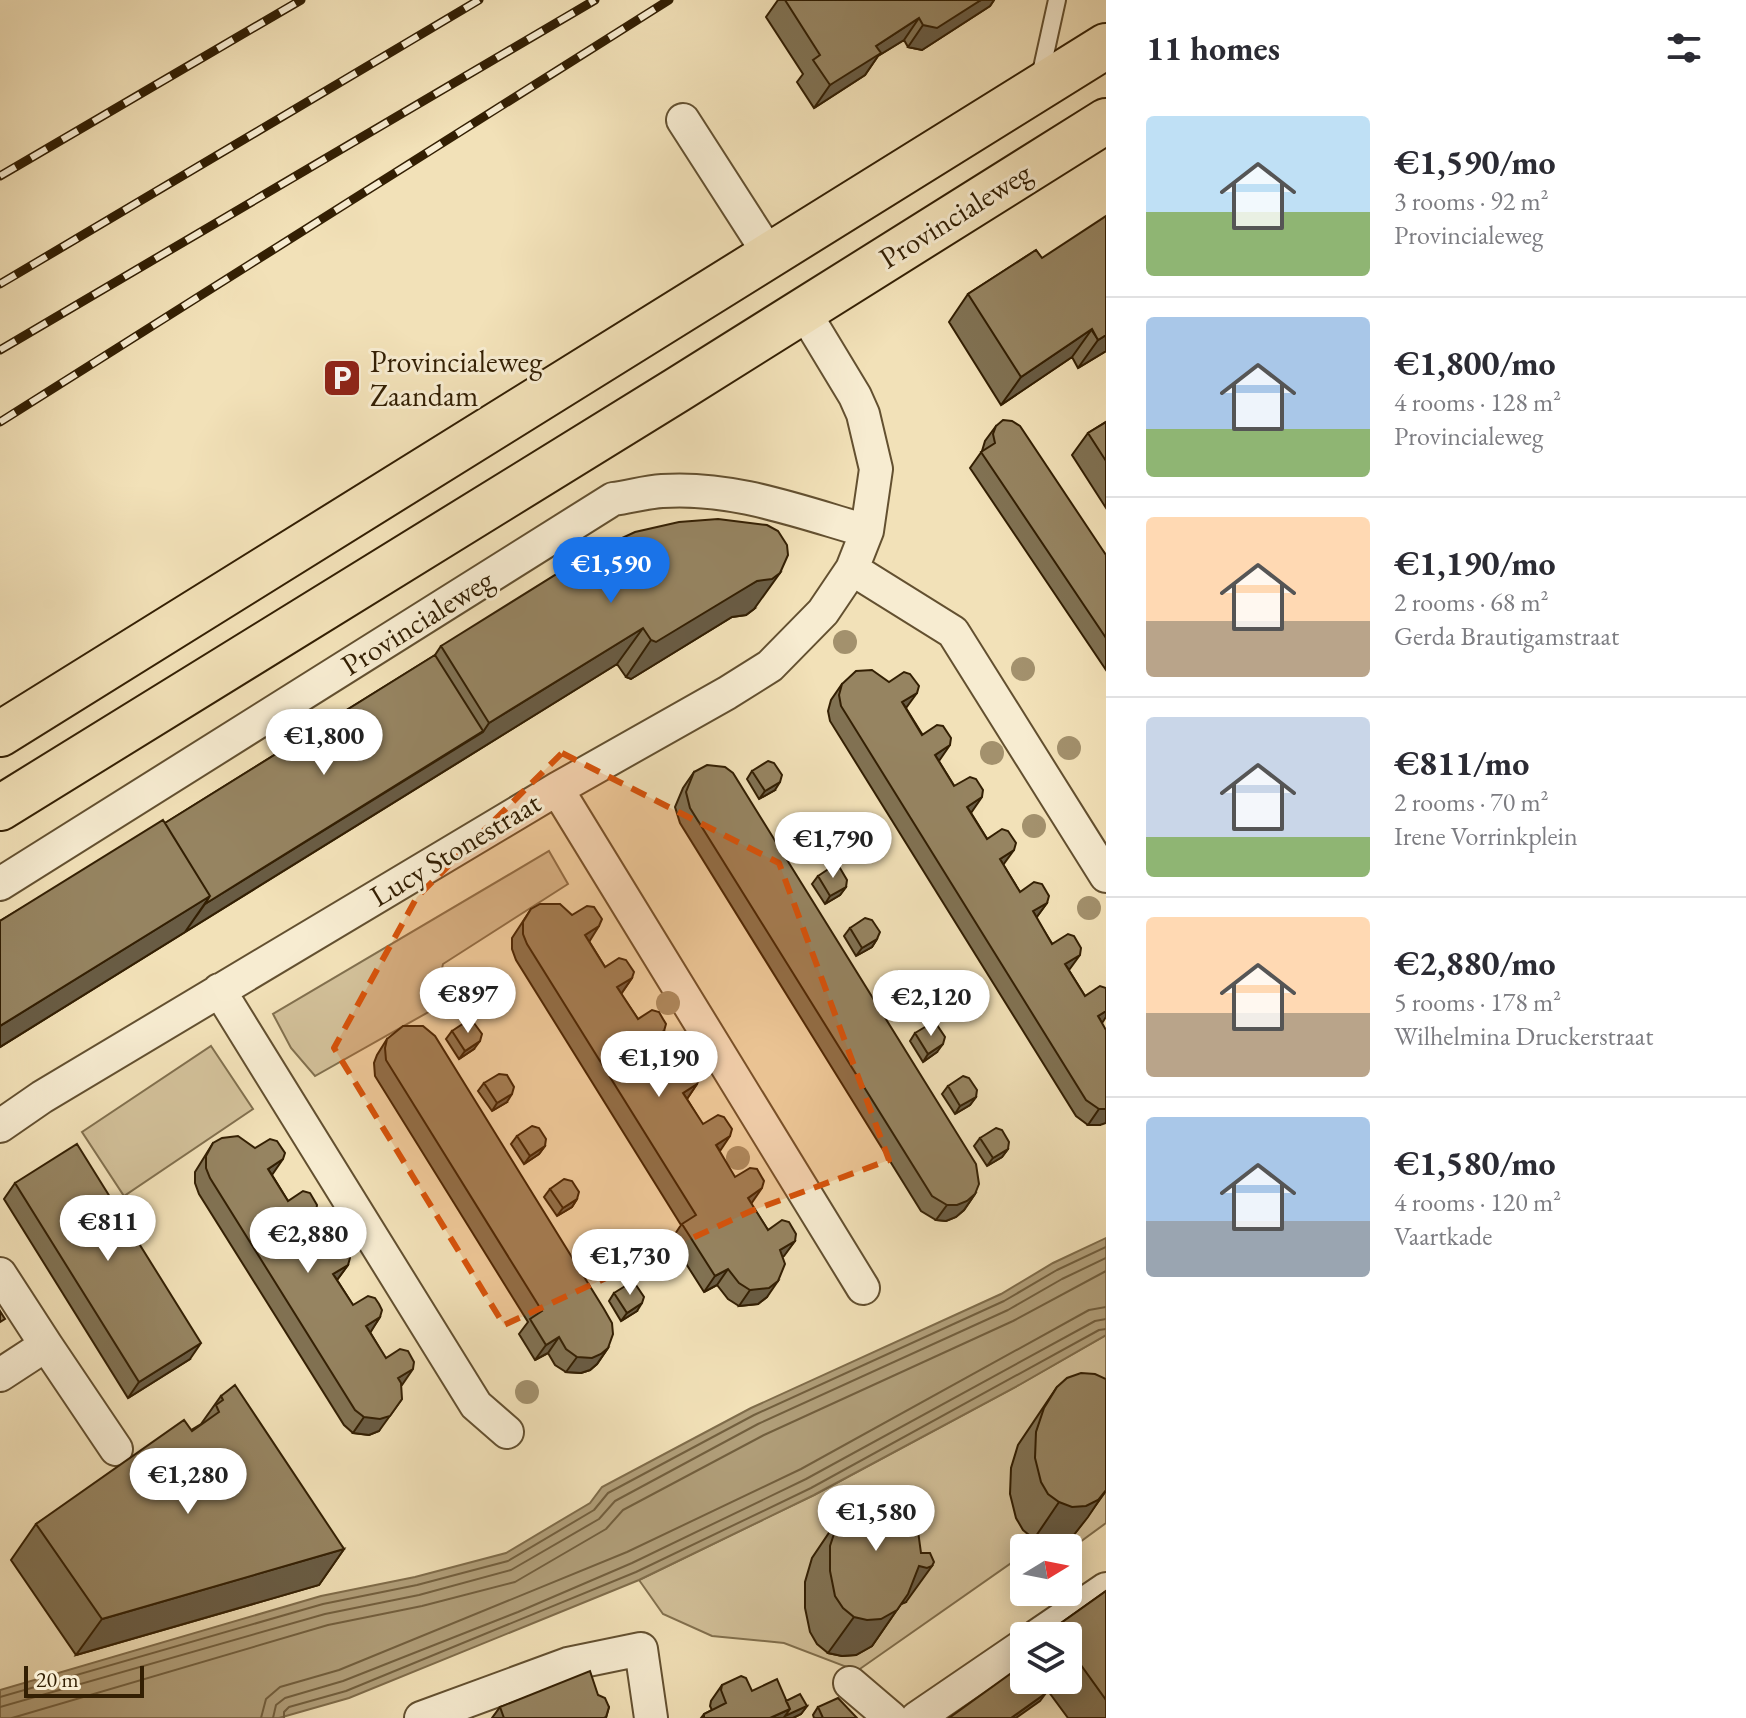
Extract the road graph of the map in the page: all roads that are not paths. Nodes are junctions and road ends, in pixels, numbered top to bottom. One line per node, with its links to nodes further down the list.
1 (1057, 0): 3 (lane)
2 (1106, 46): 3 (main road)
3 (1038, 89): 6 (main road)
4 (683, 120): 6 (street)
5 (1106, 121): 7 (main road, Provincialeweg)
6 (771, 257): 7 (main road); 10 (main road)
7 (803, 310): 8 (street, Lucy Stonestraat); 12 (main road, Provincialeweg)
8 (867, 531): 9 (street, Lucy Stonestraat); 14 (street, Provincialeweg)
9 (852, 569): 11 (street, Lucy Stonestraat); 13 (street)
10 (0, 734)
11 (557, 789): 15 (street, Lucy Stonestraat); 18 (street)
12 (0, 808)
13 (1106, 876)
14 (0, 884)
15 (219, 990): 16 (street, Lucy Stonestraat); 21 (street)
16 (0, 1126)
17 (0, 1274): 19 (street)
18 (863, 1288)
19 (46, 1345): 20 (street); 22 (street)
20 (0, 1375)
21 (507, 1432)
22 (116, 1449)
23 (1106, 1589): 24 (street)
24 (1058, 1622)
25 (1010, 1655): 30 (street)
26 (850, 1683): 29 (street)
27 (421, 1718): 28 (street)
28 (651, 1718)
29 (891, 1718)
30 (917, 1718)

